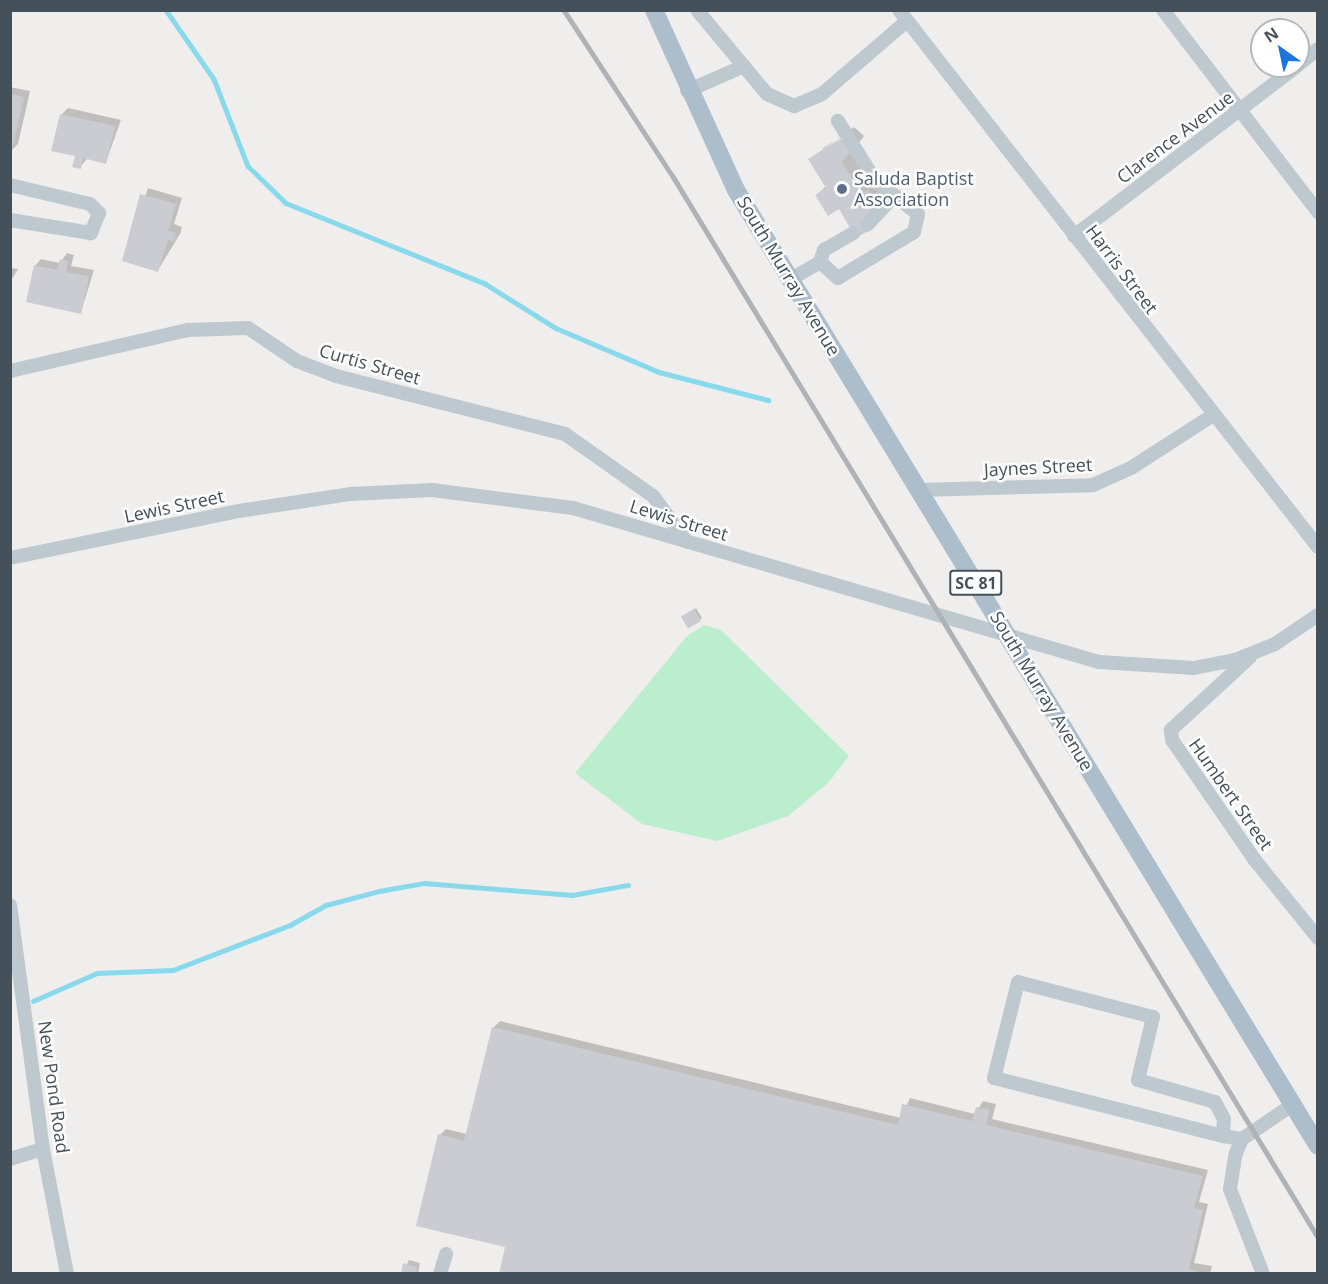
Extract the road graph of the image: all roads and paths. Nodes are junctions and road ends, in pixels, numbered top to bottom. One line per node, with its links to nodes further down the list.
1 (654, 10): 7 (main road, South Murray Avenue / SC 81)
2 (697, 10): 5 (street)
3 (1163, 10): 8 (street)
4 (903, 16): 5 (street); 16 (street, Harris Street)
5 (744, 66): 7 (street)
6 (1282, 78): 8 (street, Clarence Avenue)
7 (687, 91): 18 (main road, South Murray Avenue / SC 81)
8 (1239, 110): 12 (street); 16 (street, Clarence Avenue)
9 (838, 121): 11 (street)
10 (10, 186): 13 (street)
11 (893, 197): 14 (street); 17 (street)
12 (1317, 212)
13 (10, 220)
14 (867, 225)
15 (853, 233): 17 (street)
16 (1074, 236): 20 (street, Harris Street)
17 (820, 262): 18 (street)
18 (791, 279): 21 (main road, South Murray Avenue / SC 81)
19 (10, 371): 22 (street, Curtis Street)
20 (1213, 415): 21 (street, Jaynes Street); 23 (street, Harris Street)
21 (919, 490): 26 (main road, South Murray Avenue / SC 81)
22 (687, 542): 24 (street, Lewis Street); 26 (street, Lewis Street)
23 (1317, 547)
24 (10, 558)
25 (1317, 615): 27 (street, Lewis Street)
26 (1011, 640): 27 (street, Lewis Street); 30 (main road, South Murray Avenue / SC 81)
27 (1256, 652): 29 (street, Humbert Street)
28 (10, 905): 34 (street, New Pond Road)
29 (1317, 938)
30 (1292, 1105): 32 (street); 33 (main road, South Murray Avenue / SC 81)
31 (1223, 1136): 31 (street); 32 (street)
32 (1242, 1139): 39 (street)
33 (1317, 1146)
34 (44, 1149): 35 (street); 37 (street, New Pond Road)
35 (10, 1159)
36 (446, 1254): 38 (street)
37 (67, 1274)
38 (440, 1274)
39 (1263, 1274)

